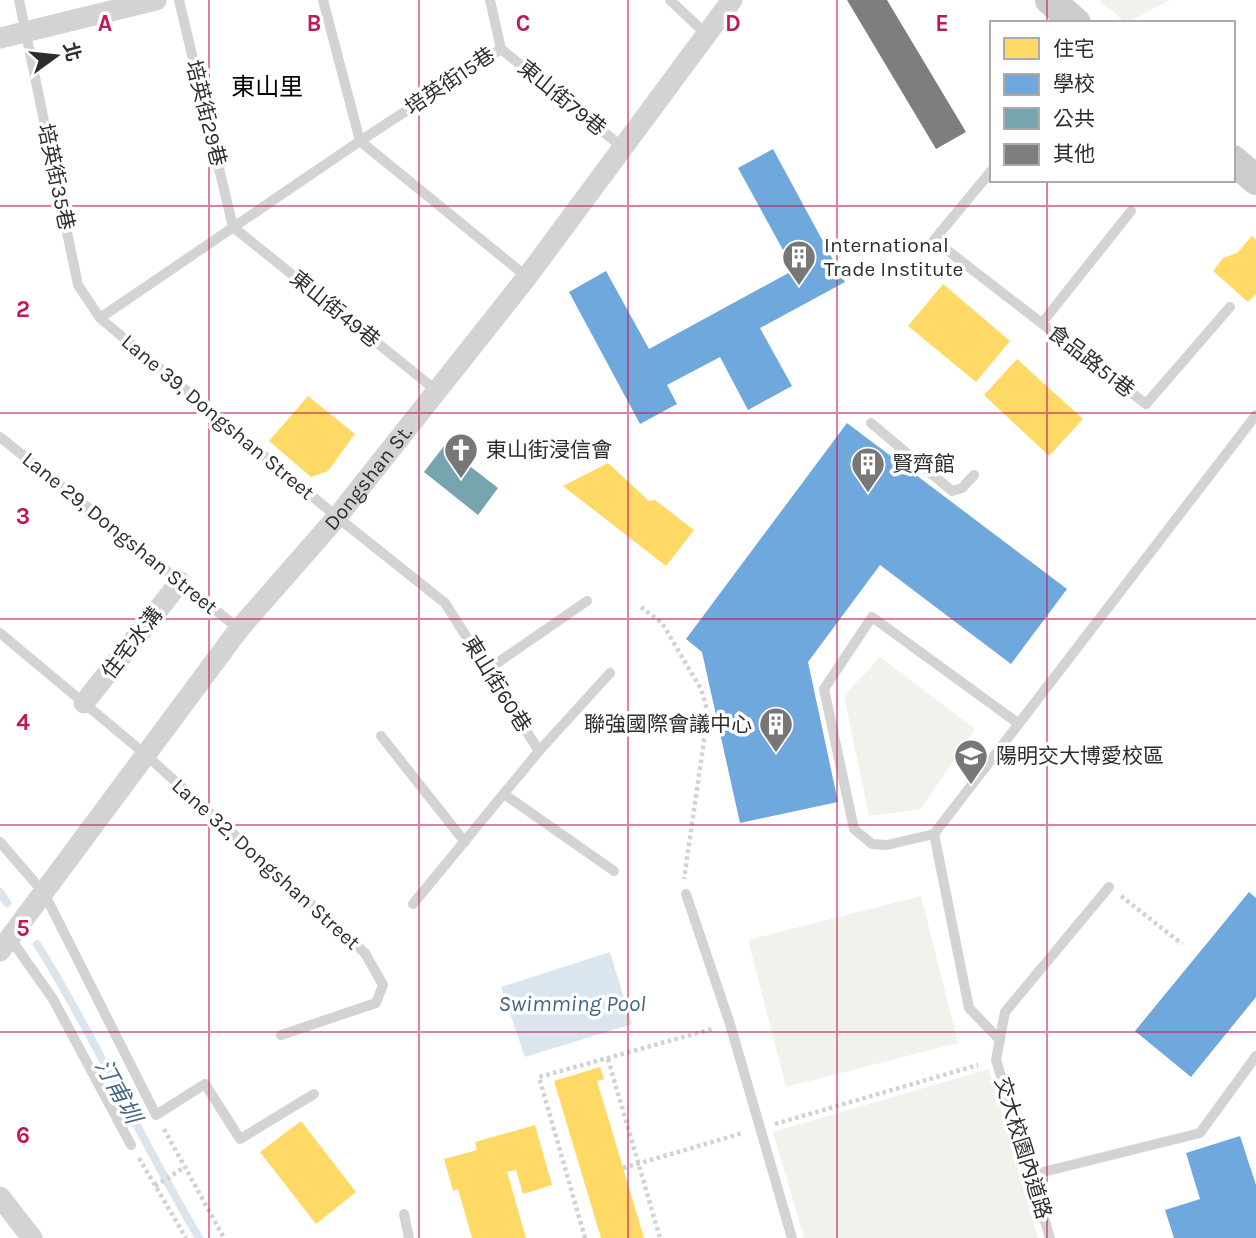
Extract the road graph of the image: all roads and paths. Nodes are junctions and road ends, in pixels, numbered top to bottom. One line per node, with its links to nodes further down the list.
1 (19, 0): 10 (lane, 培英街35巷)
2 (156, 0): 10 (street)
3 (179, 0): 20 (lane, 培英街29巷)
4 (323, 0): 14 (lane)
5 (490, 0): 13 (lane, 培英街15巷)
6 (670, 0): 11 (lane)
7 (732, 0): 11 (street, Dongshan St.)
8 (1050, 0): 9 (street)
9 (1074, 21)
10 (26, 31): 12 (street); 23 (lane, 培英街35巷)
11 (706, 34): 15 (street, Dongshan St.)
12 (0, 37)
13 (501, 49): 14 (lane, 培英街15巷); 15 (lane, 東山街79巷)
14 (360, 141): 20 (lane, 培英街15巷); 21 (lane)
15 (622, 146): 21 (street, Dongshan St.)
16 (1235, 162): 18 (street)
17 (990, 172): 24 (lane, 食品路51巷)
18 (1256, 180)
19 (1131, 211): 24 (lane)
20 (233, 227): 23 (lane, 培英街15巷); 25 (lane, 東山街49巷)
21 (527, 277): 25 (street, Dongshan St.)
22 (1230, 307): 24 (lane, 食品路51巷)
23 (100, 318): 30 (lane, Lane 39, Dongshan Street)
24 (1042, 323)
25 (436, 391): 30 (street, Dongshan St.)
26 (1256, 415): 39 (lane)
27 (871, 423): 29 (lane)
28 (0, 437): 31 (lane, Lane 29, Dongshan Street)
29 (974, 475)
30 (337, 517): 34 (street, Dongshan St.); 36 (lane, 東山街60巷)
31 (180, 582): 34 (lane, Lane 29, Dongshan Street); 38 (street, 住宅水溝)
32 (587, 601): 36 (lane)
33 (641, 607): 50 (path)
34 (239, 629): 42 (street, Dongshan St.)
35 (0, 633): 38 (lane)
36 (487, 670): 41 (lane, 東山街60巷)
37 (610, 673): 41 (lane)
38 (84, 703): 42 (lane)
39 (1019, 724): 44 (lane); 44 (lane)
40 (381, 736): 46 (lane)
41 (539, 751): 43 (lane, 東山街60巷)
42 (145, 754): 49 (street, Dongshan St.); 55 (lane, Lane 32, Dongshan Street)
43 (504, 794): 46 (lane, 東山街60巷); 47 (lane)
44 (934, 834): 56 (lane)
45 (0, 842): 49 (lane)
46 (464, 842): 51 (lane, 東山街60巷)
47 (614, 871)
48 (1109, 887): 52 (path); 56 (lane, 交大校園內道路)
49 (44, 892): 53 (street, Dongshan St.); 61 (lane)
50 (686, 894): 54 (lane)
51 (413, 904)
52 (1182, 944)
53 (5, 945): 63 (lane)
54 (730, 1024): 58 (path); 62 (lane)
55 (281, 1035)
56 (1000, 1040): 59 (lane, 交大校園內道路)
57 (1256, 1056): 67 (lane)
58 (608, 1059): 64 (path); 75 (path)
59 (996, 1059): 62 (path); 67 (lane, 交大校園內道路)
60 (314, 1094): 61 (lane)
61 (156, 1115): 65 (path)
62 (760, 1128): 64 (path); 77 (lane)
63 (131, 1145): 68 (path)
64 (639, 1163): 66 (path); 76 (path)
65 (185, 1167): 68 (path); 73 (path)
66 (623, 1168)
67 (1031, 1175): 78 (lane, 交大校園內道路)
68 (155, 1186): 72 (path)
69 (0, 1197): 71 (street)
70 (404, 1214): 74 (lane)
71 (32, 1238)
72 (186, 1238)
73 (224, 1238)
74 (409, 1238)
75 (585, 1238)
76 (660, 1238)
77 (792, 1238)
78 (1050, 1238)

